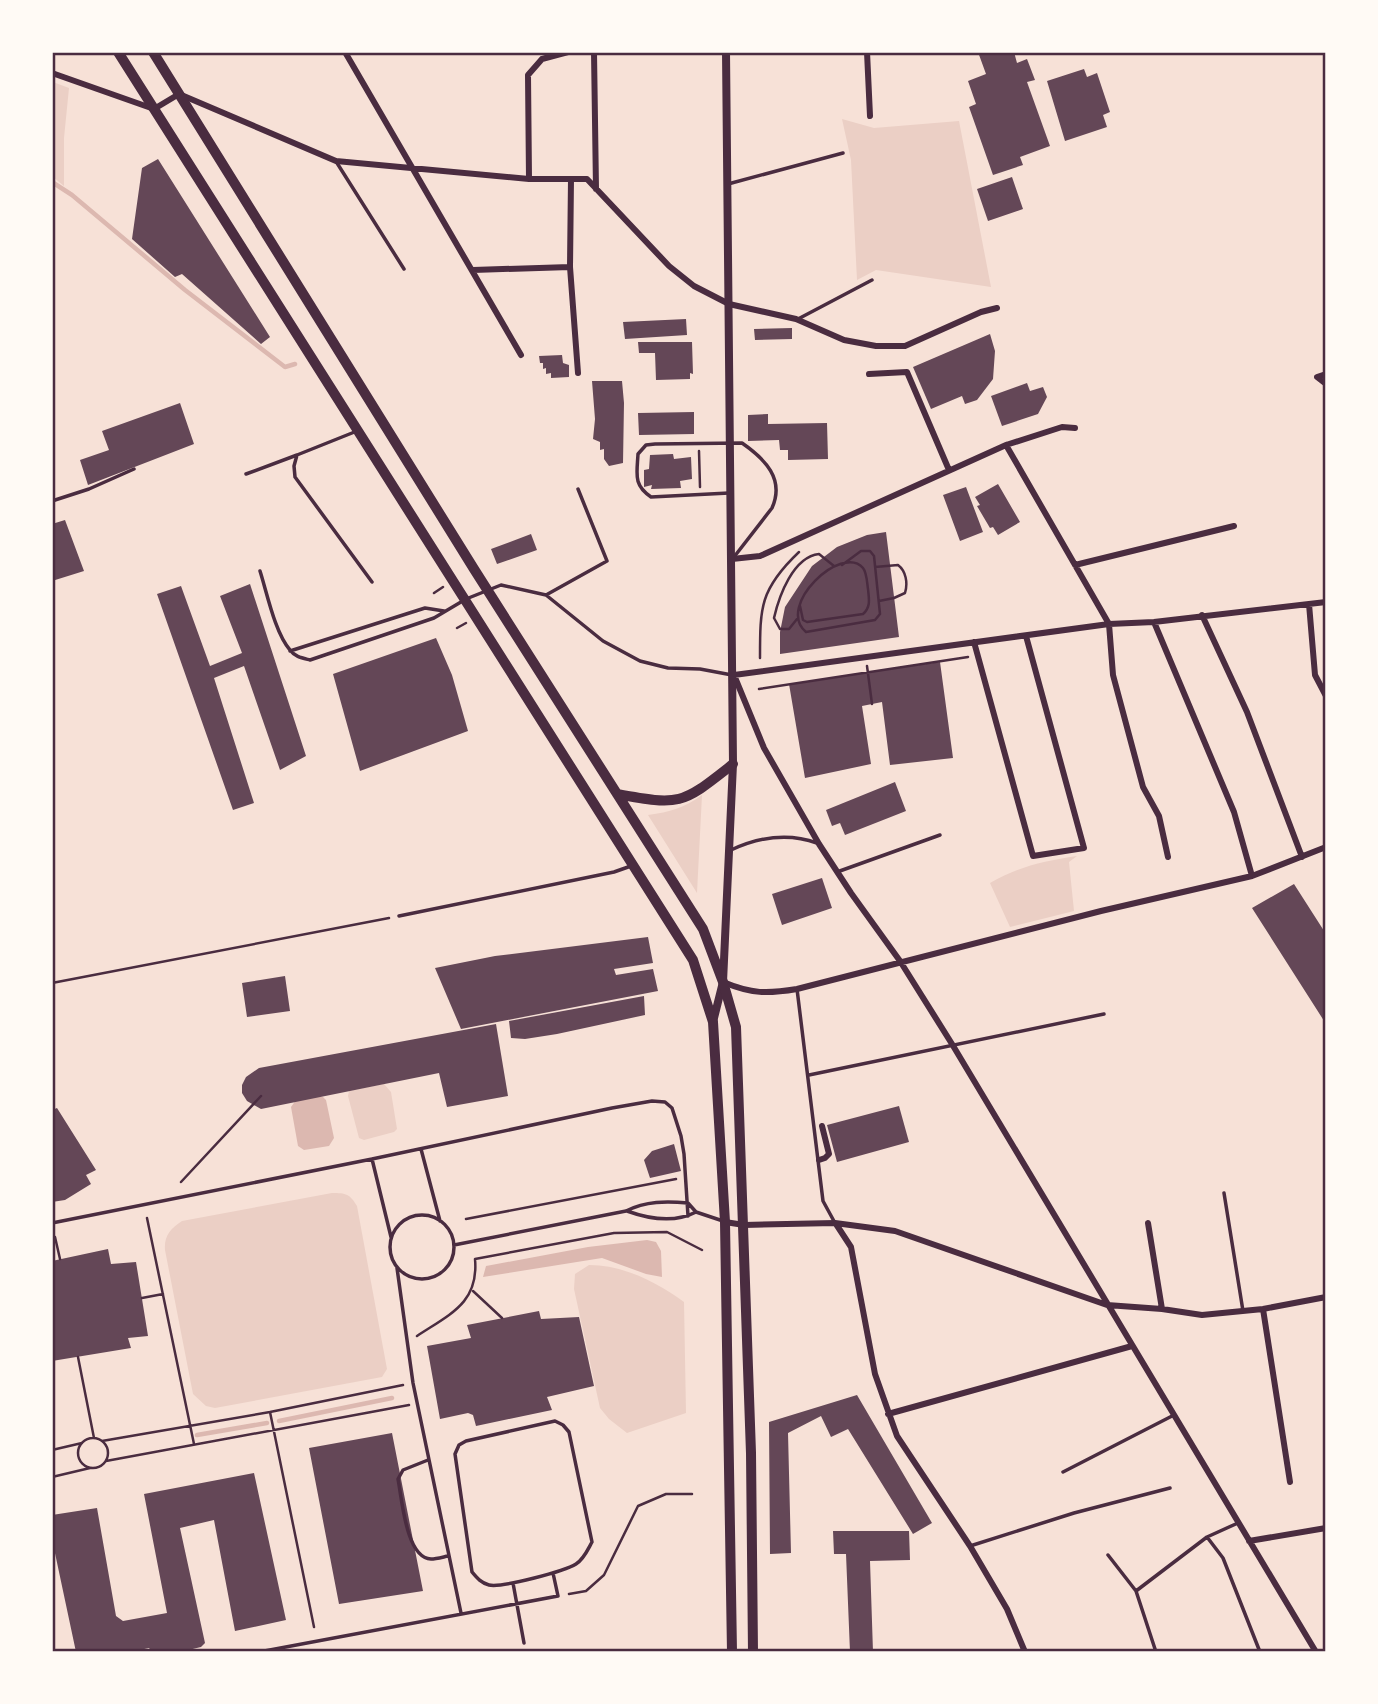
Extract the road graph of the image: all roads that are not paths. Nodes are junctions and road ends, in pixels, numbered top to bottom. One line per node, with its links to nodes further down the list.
1 (118, 52): 11 (main road)
2 (153, 52): 10 (main road)
3 (345, 52): 15 (street)
4 (568, 52): 8 (street)
5 (594, 52): 19 (street)
6 (726, 52): 18 (street)
7 (867, 52): 12 (street)
8 (541, 56): 16 (street)
9 (52, 73): 11 (street)
10 (179, 94): 11 (street); 14 (street); 48 (main road)
11 (153, 109): 33 (main road)
12 (870, 116)
13 (843, 153): 18 (lane)
14 (336, 161): 15 (street); 21 (lane)
15 (414, 170): 16 (street); 22 (street)
16 (529, 179): 17 (street)
17 (571, 179): 19 (street); 20 (street)
18 (728, 184): 24 (street)
19 (596, 189): 24 (street)
20 (570, 267): 22 (street); 28 (street)
21 (404, 269)
22 (473, 270): 27 (street)
23 (872, 280): 26 (lane)
24 (729, 304): 26 (street); 34 (street)
25 (996, 308): 26 (street)
26 (796, 320)
27 (521, 355)
28 (578, 373)
29 (869, 373): 38 (street)
30 (1325, 374): 31 (street)
31 (1325, 384)
32 (1075, 428): 35 (street)
33 (359, 430): 36 (lane); 50 (main road)
34 (731, 443): 41 (street); 41 (lane); 44 (lane)
35 (1006, 445): 38 (street); 45 (street)
36 (298, 455): 39 (lane); 47 (lane)
37 (134, 469): 42 (lane)
38 (949, 470): 44 (street)
39 (246, 474)
40 (578, 489): 49 (lane)
41 (731, 493): 44 (street)
42 (52, 501)
43 (1234, 526): 45 (street)
44 (732, 559): 60 (street)
45 (1075, 565): 56 (street)
46 (260, 571): 59 (lane)
47 (372, 582)
48 (488, 590): 49 (lane); 50 (lane); 63 (main road)
49 (546, 595): 60 (lane)
50 (466, 599): 53 (lane); 70 (main road)
51 (1325, 602): 52 (street)
52 (1309, 604): 54 (street); 61 (street)
53 (446, 611): 59 (lane); 59 (lane)
54 (1202, 615): 55 (street); 69 (street)
55 (1154, 622): 56 (street); 72 (street)
56 (1110, 624): 57 (street); 68 (street)
57 (1026, 636): 58 (street); 58 (street)
58 (974, 642): 60 (street)
59 (290, 651)
60 (734, 675): 62 (street); 65 (street)
61 (1325, 696)
62 (733, 764): 63 (main road); 67 (street)
63 (617, 794): 75 (main road)
64 (940, 835): 71 (lane)
65 (819, 844): 67 (lane); 71 (street)
66 (1325, 847): 69 (street)
67 (731, 850): 75 (street)
68 (1168, 857)
69 (1302, 857): 72 (street)
70 (633, 866): 73 (lane); 78 (main road)
71 (836, 872): 74 (street)
72 (1252, 876): 74 (street)
73 (399, 916)
74 (900, 961): 76 (street); 79 (street)
75 (723, 982): 76 (street); 78 (street); 95 (main road)
76 (797, 989): 80 (lane)
77 (1104, 1014): 79 (lane)
78 (713, 1022): 91 (main road)
79 (952, 1044): 80 (lane); 100 (street)
80 (808, 1075): 84 (lane)
81 (822, 1126): 84 (street)
82 (421, 1149): 83 (lane); 86 (lane); 90 (lane)
83 (372, 1160): 92 (lane); 96 (lane)
84 (819, 1160): 93 (lane)
85 (1224, 1193): 103 (lane)
86 (688, 1203): 87 (lane); 88 (lane); 89 (lane)
87 (626, 1211): 89 (lane); 97 (lane)
88 (696, 1212): 89 (lane); 91 (lane)
89 (688, 1216)
90 (440, 1221): 96 (lane); 97 (lane)
91 (725, 1222): 95 (street); 125 (main road)
92 (52, 1223)
93 (835, 1223): 95 (street); 100 (street); 105 (street)
94 (1148, 1223): 101 (street)
95 (744, 1225): 126 (main road)
96 (391, 1237): 98 (lane)
97 (454, 1245): 98 (lane)
98 (397, 1268): 107 (lane)
99 (1325, 1297): 102 (street)
100 (1107, 1306): 101 (street); 104 (street)
101 (1162, 1309): 103 (street)
102 (1263, 1309): 103 (street); 109 (street)
103 (1243, 1311)
104 (1132, 1346): 105 (street); 106 (street)
105 (888, 1414): 115 (street)
106 (1174, 1415): 108 (lane); 111 (street)
107 (428, 1460): 117 (lane); 117 (lane)
108 (1063, 1472)
109 (1290, 1482)
110 (1170, 1488): 115 (lane)
111 (1238, 1523): 113 (lane); 114 (street)
112 (1325, 1528): 114 (street)
113 (1207, 1537): 120 (lane); 129 (lane)
114 (1250, 1541): 130 (street)
115 (970, 1546): 127 (street)
116 (1108, 1555): 120 (lane)
117 (448, 1556): 122 (lane)
118 (553, 1572): 119 (lane); 119 (lane); 121 (lane)
119 (513, 1583): 121 (lane)
120 (1136, 1591): 128 (lane)
121 (518, 1603): 122 (lane); 123 (lane)
122 (461, 1613): 124 (lane)
123 (524, 1643)
124 (259, 1651)
125 (732, 1651)
126 (753, 1651)
127 (1025, 1651)
128 (1156, 1651)
129 (1260, 1651)
130 (1316, 1651)

